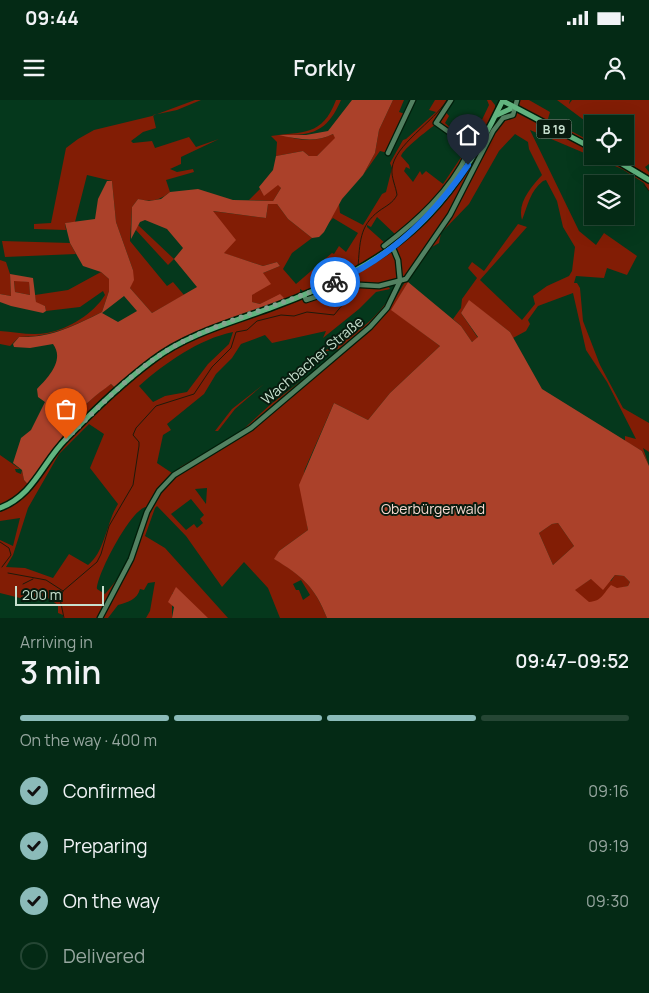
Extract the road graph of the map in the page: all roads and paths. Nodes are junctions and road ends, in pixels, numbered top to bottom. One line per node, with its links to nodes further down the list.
1 (413, 100): 8 (street)
2 (452, 100): 11 (street)
3 (517, 100): 5 (street)
4 (506, 103): 5 (main road, B 19); 6 (main road); 6 (main road)
5 (516, 110): 7 (main road, B 19); 13 (street)
6 (496, 116): 12 (main road)
7 (584, 144)
8 (388, 153)
9 (624, 165): 10 (main road)
10 (649, 180)
11 (384, 246)
12 (393, 248): 13 (street); 14 (main road)
13 (400, 281): 14 (street); 16 (street, Wachbacher Straße)
14 (304, 295): 15 (main road)
15 (0, 508)
16 (100, 618)

